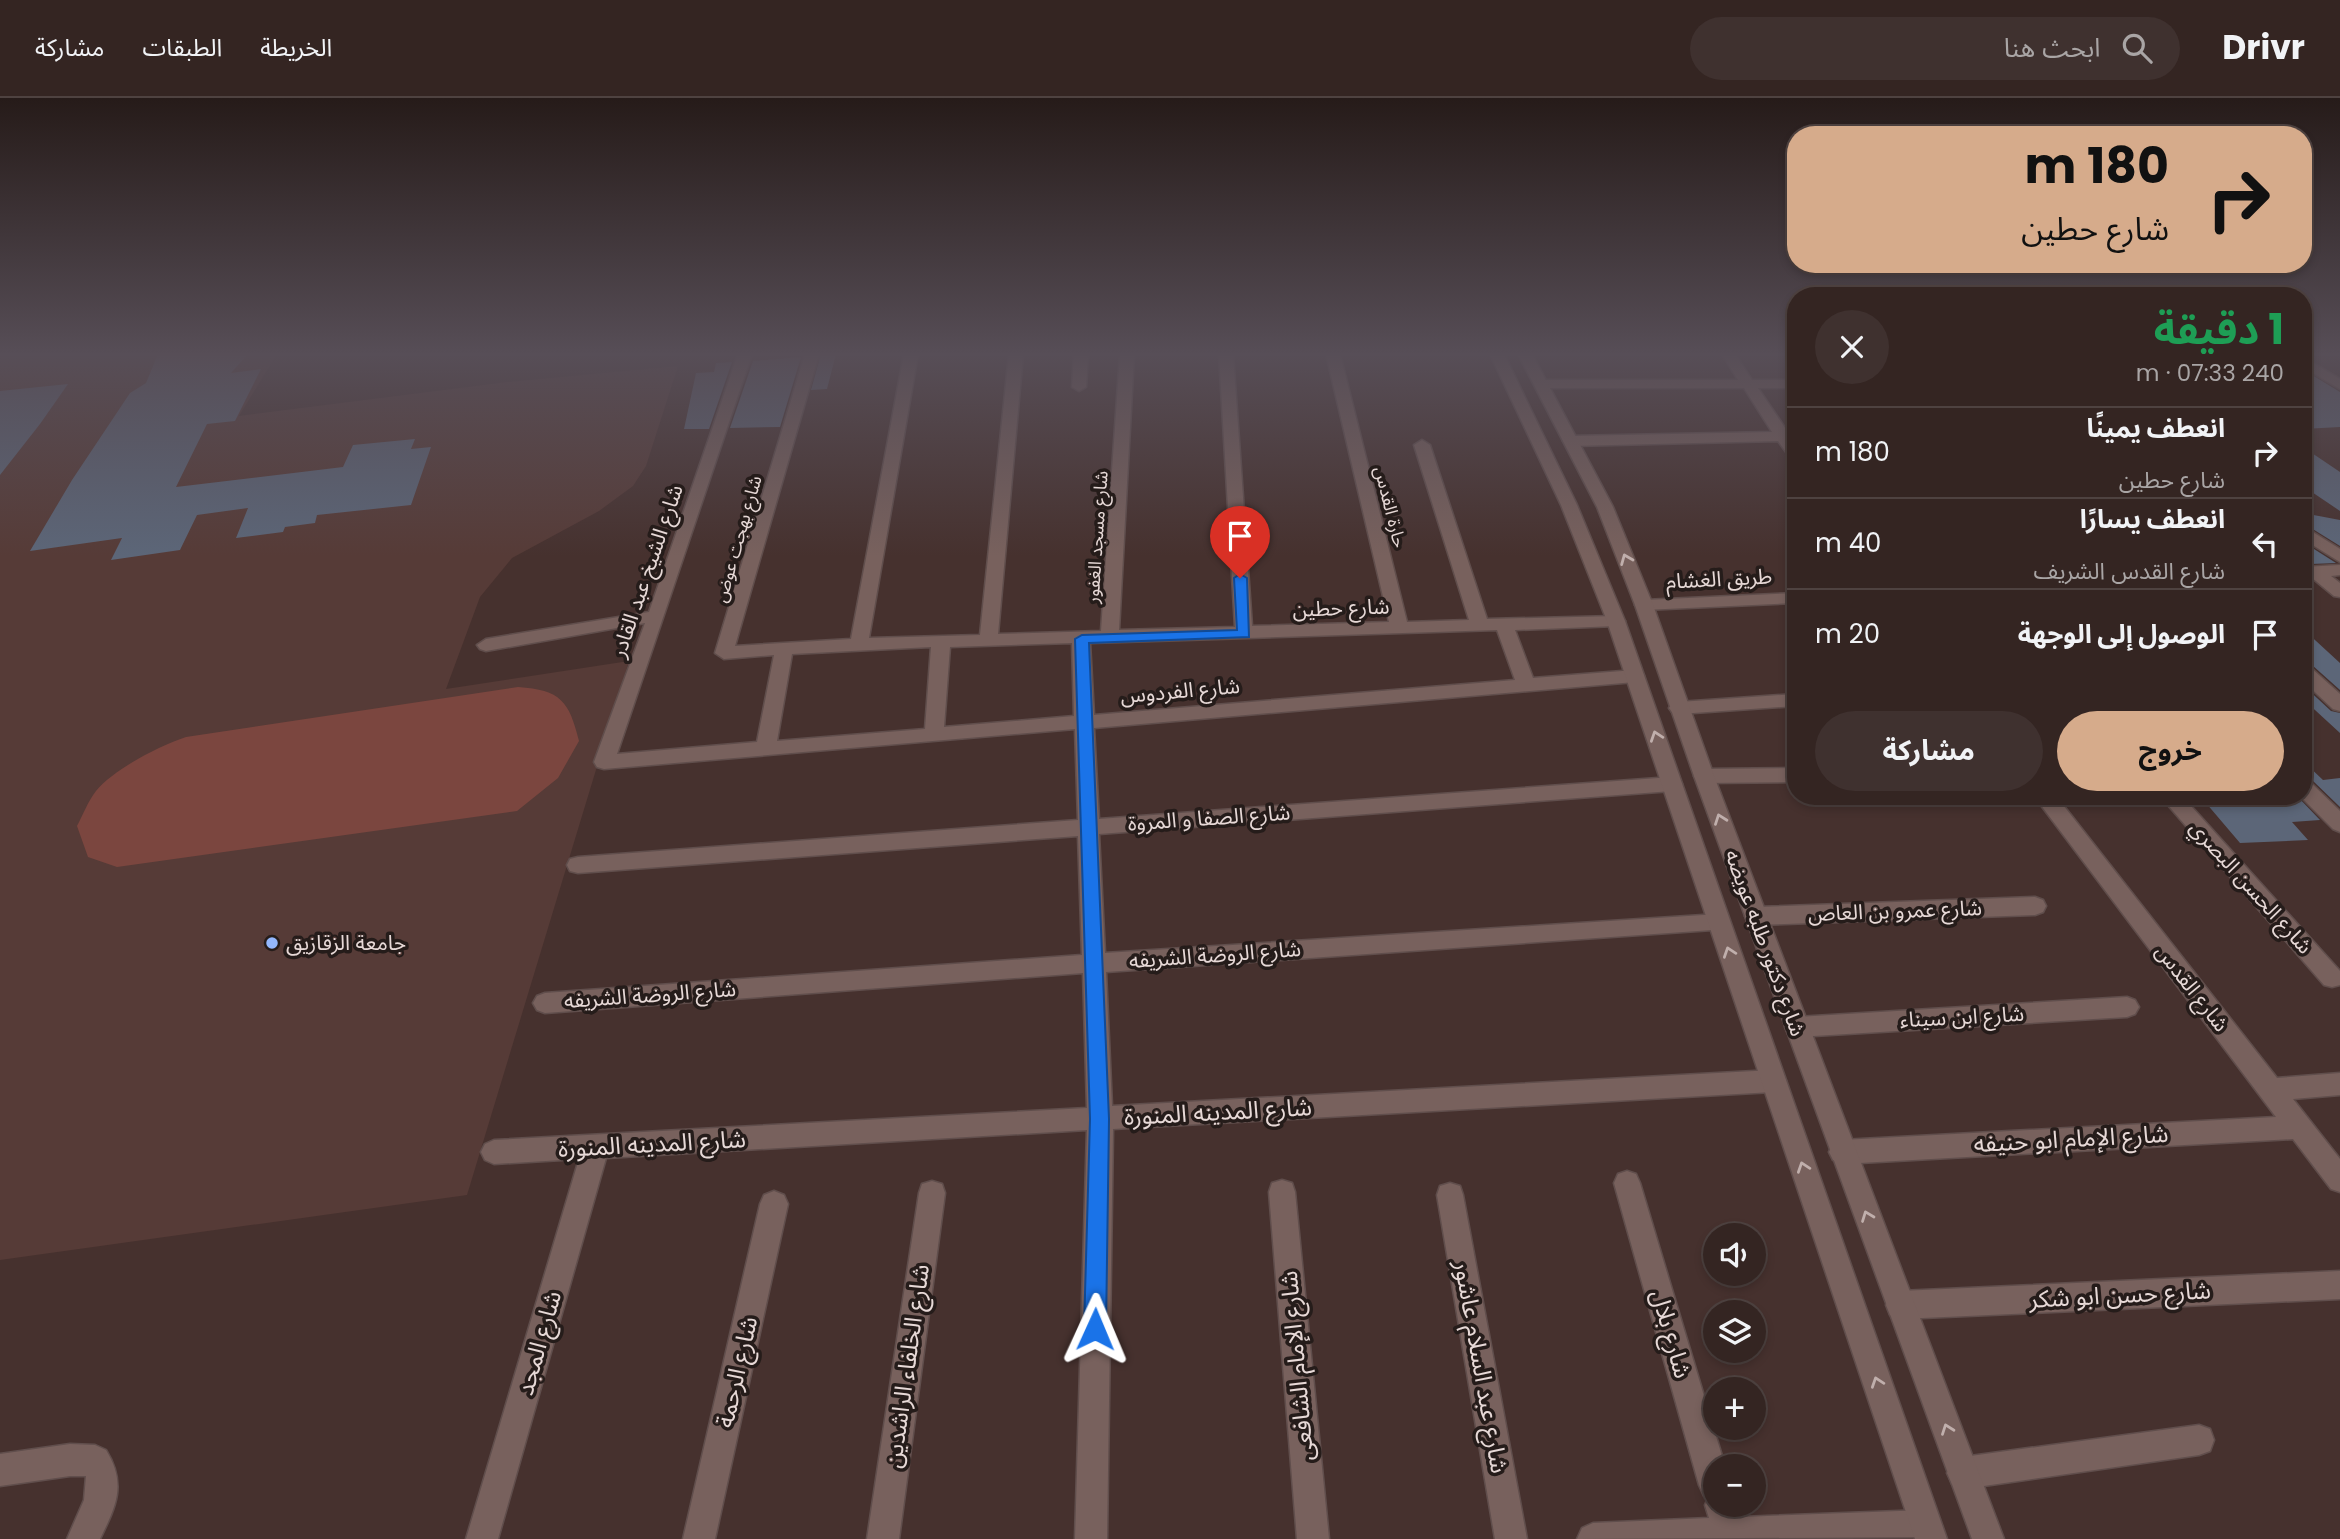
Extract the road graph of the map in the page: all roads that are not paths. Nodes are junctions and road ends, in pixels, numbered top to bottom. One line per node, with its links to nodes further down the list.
1 (722, 421): 23 (street, شارع الشيخ عبد القادر)
2 (792, 421): 36 (street, شارع بهجت عوض)
3 (899, 421): 33 (street)
4 (1010, 421): 31 (street)
5 (1123, 421): 29 (street, شارع مسجد الغفور)
6 (1230, 421): 28 (street)
7 (1349, 421): 27 (street, حارة القدس)
8 (1529, 421): 24 (street, شارع دكتور طلبه عويضه)
9 (1561, 421): 12 (street, شارع دكتور طلبه عويضه)
10 (1772, 421): 11 (street)
11 (1782, 436): 12 (street); 13 (street)
12 (1571, 440): 22 (street, شارع دكتور طلبه عويضه, one-way to 12)
13 (1787, 443)
14 (1422, 445): 26 (street)
15 (2312, 537): 16 (street)
16 (2340, 557)
17 (2340, 570): 18 (street)
18 (2312, 572)
19 (2312, 574): 20 (street)
20 (2340, 592)
21 (1787, 598): 22 (street, طريق الغشام)
22 (1644, 605): 44 (street, شارع دكتور طلبه عويضه)
23 (656, 616): 34 (street); 48 (street, شارع الشيخ عبد القادر)
24 (1616, 621): 25 (street, شارع حطين); 37 (street, شارع دكتور طلبه عويضه)
25 (1504, 625): 26 (street, شارع حطين); 41 (street)
26 (1480, 626): 27 (street, شارع حطين)
27 (1400, 629): 28 (street, شارع حطين)
28 (1244, 634): 29 (street, شارع حطين)
29 (1110, 638): 30 (street, شارع حطين)
30 (1082, 639): 31 (street, شارع حطين); 45 (street)
31 (988, 641): 32 (street, شارع حطين)
32 (941, 642): 33 (street, شارع حطين); 46 (street)
33 (859, 644): 35 (street, شارع حطين)
34 (486, 645)
35 (784, 649): 36 (street, شارع حطين); 47 (street)
36 (724, 653)
37 (1635, 676): 41 (street, شارع الفردوس); 51 (street, شارع دكتور طلبه عويضه, one-way to 37)
38 (2312, 677): 40 (street)
39 (2312, 679): 43 (street)
40 (2340, 682)
41 (1526, 685): 45 (street, شارع الفردوس)
42 (1787, 701): 44 (street)
43 (2340, 705)
44 (1679, 708): 50 (street, شارع دكتور طلبه عويضه)
45 (1085, 722): 46 (street, شارع الفردوس); 56 (street)
46 (934, 734): 47 (street, شارع الفردوس)
47 (766, 748): 48 (street, شارع الفردوس)
48 (604, 762)
49 (1787, 775): 50 (street)
50 (1704, 776): 59 (street, شارع دكتور طلبه عويضه, one-way to 50)
51 (1672, 784): 56 (street, شارع الصفا و المروة); 60 (street, شارع دكتور طلبه عويضه)
52 (2312, 796): 55 (street)
53 (2051, 805): 68 (street, شارع القدس)
54 (2179, 805): 62 (street, شارع الحسن البصري)
55 (2340, 824)
56 (1089, 827): 57 (street, شارع الصفا و المروة); 61 (street)
57 (578, 864)
58 (2035, 906): 59 (street, شارع عمرو بن العاص)
59 (1755, 916): 65 (street, شارع دكتور طلبه عويضه)
60 (1719, 923): 61 (street, شارع الروضة الشريفه); 66 (street, شارع دكتور طلبه عويضه, one-way to 60)
61 (1094, 962): 63 (street, شارع الروضة الشريفه); 69 (street)
62 (2332, 978)
63 (545, 1003)
64 (2127, 1007): 65 (street, شارع ابن سيناء)
65 (1797, 1027): 73 (street, شارع دكتور طلبه عويضه)
66 (1773, 1081): 69 (street, شارع المدينه المنورة); 87 (street, شارع دكتور طلبه عويضه, one-way to 66)
67 (2340, 1084): 68 (street)
68 (2270, 1090): 70 (street, شارع القدس)
69 (1100, 1119): 71 (street, شارع المدينه المنورة); 92 (street)
70 (2299, 1127): 73 (street, شارع الإمام ابو حنيفه); 74 (street, شارع القدس)
71 (596, 1147): 72 (street, شارع المدينه المنورة); 89 (street, شارع المجد)
72 (494, 1152)
73 (1842, 1152): 81 (street, شارع دكتور طلبه عويضه, one-way to 73)
74 (2340, 1180)
75 (1627, 1183): 83 (street, شارع بلال)
76 (1282, 1192): 93 (street, شارع الإمام الشافعى)
77 (932, 1194): 91 (street, شارع الخلفاء الراشدين)
78 (1450, 1195): 94 (street, شارع عبد السلام عاشور)
79 (774, 1204): 90 (street, شارع الرحمة)
80 (2340, 1285): 81 (street, شارع حسن ابو شكر)
81 (1900, 1305): 85 (street, شارع دكتور طلبه عويضه, one-way to 81)
82 (2199, 1440): 85 (street)
83 (1706, 1454)
84 (0, 1470): 88 (street)
85 (1963, 1473): 96 (street, شارع دكتور طلبه عويضه)
86 (1727, 1526): 87 (street); 95 (street)
87 (1929, 1532)
88 (83, 1539)
89 (482, 1539)
90 (699, 1539)
91 (883, 1539)
92 (1091, 1539)
93 (1313, 1539)
94 (1511, 1539)
95 (1593, 1539)
96 (1988, 1539)

